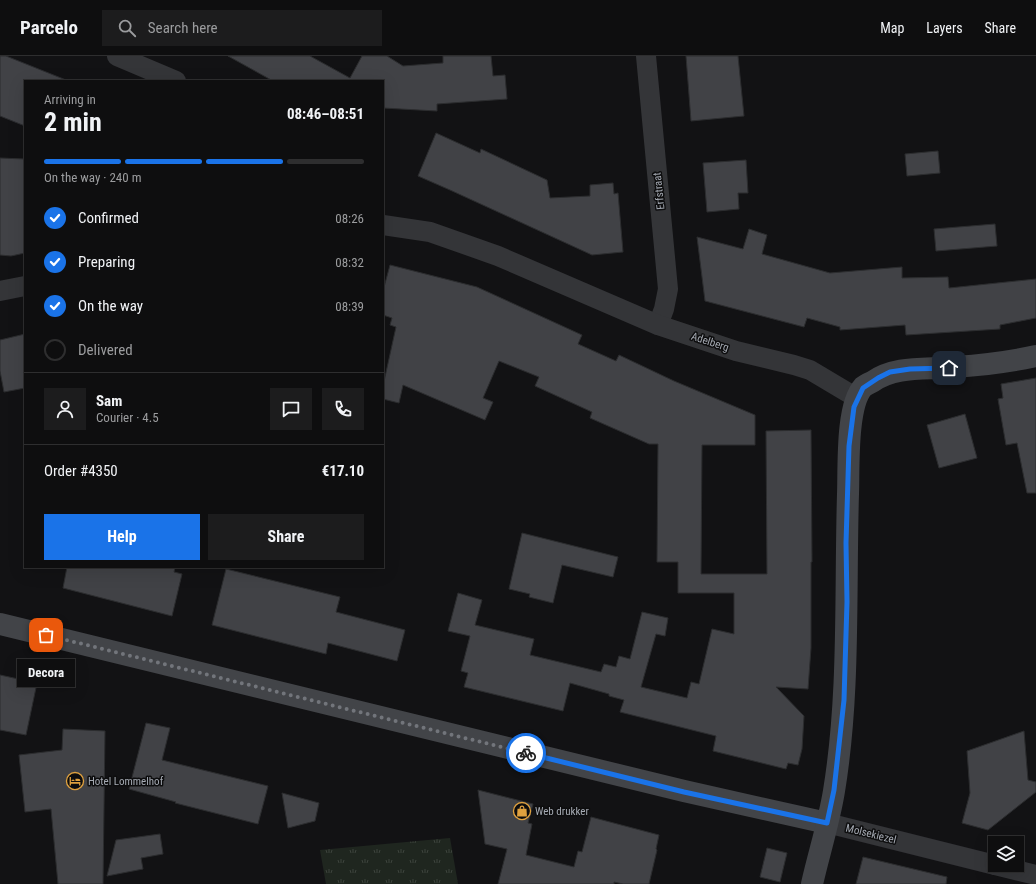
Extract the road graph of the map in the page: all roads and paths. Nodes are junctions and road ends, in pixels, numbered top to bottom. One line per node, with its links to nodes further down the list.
1 (117, 56): 3 (street)
2 (646, 56): 7 (street, Erfstraat)
3 (174, 80)
4 (384, 225): 7 (street, Adelberg)
5 (24, 286): 6 (street)
6 (0, 291)
7 (658, 325): 9 (street, Adelberg)
8 (1036, 356): 9 (main road)
9 (857, 398): 11 (main road)
10 (0, 624): 11 (main road, Molsekiezel)
11 (827, 823): 12 (street, Molsekiezel); 15 (main road)
12 (988, 863)
13 (1024, 872): 14 (street, Molsekiezel)
14 (1036, 875)
15 (812, 884)

